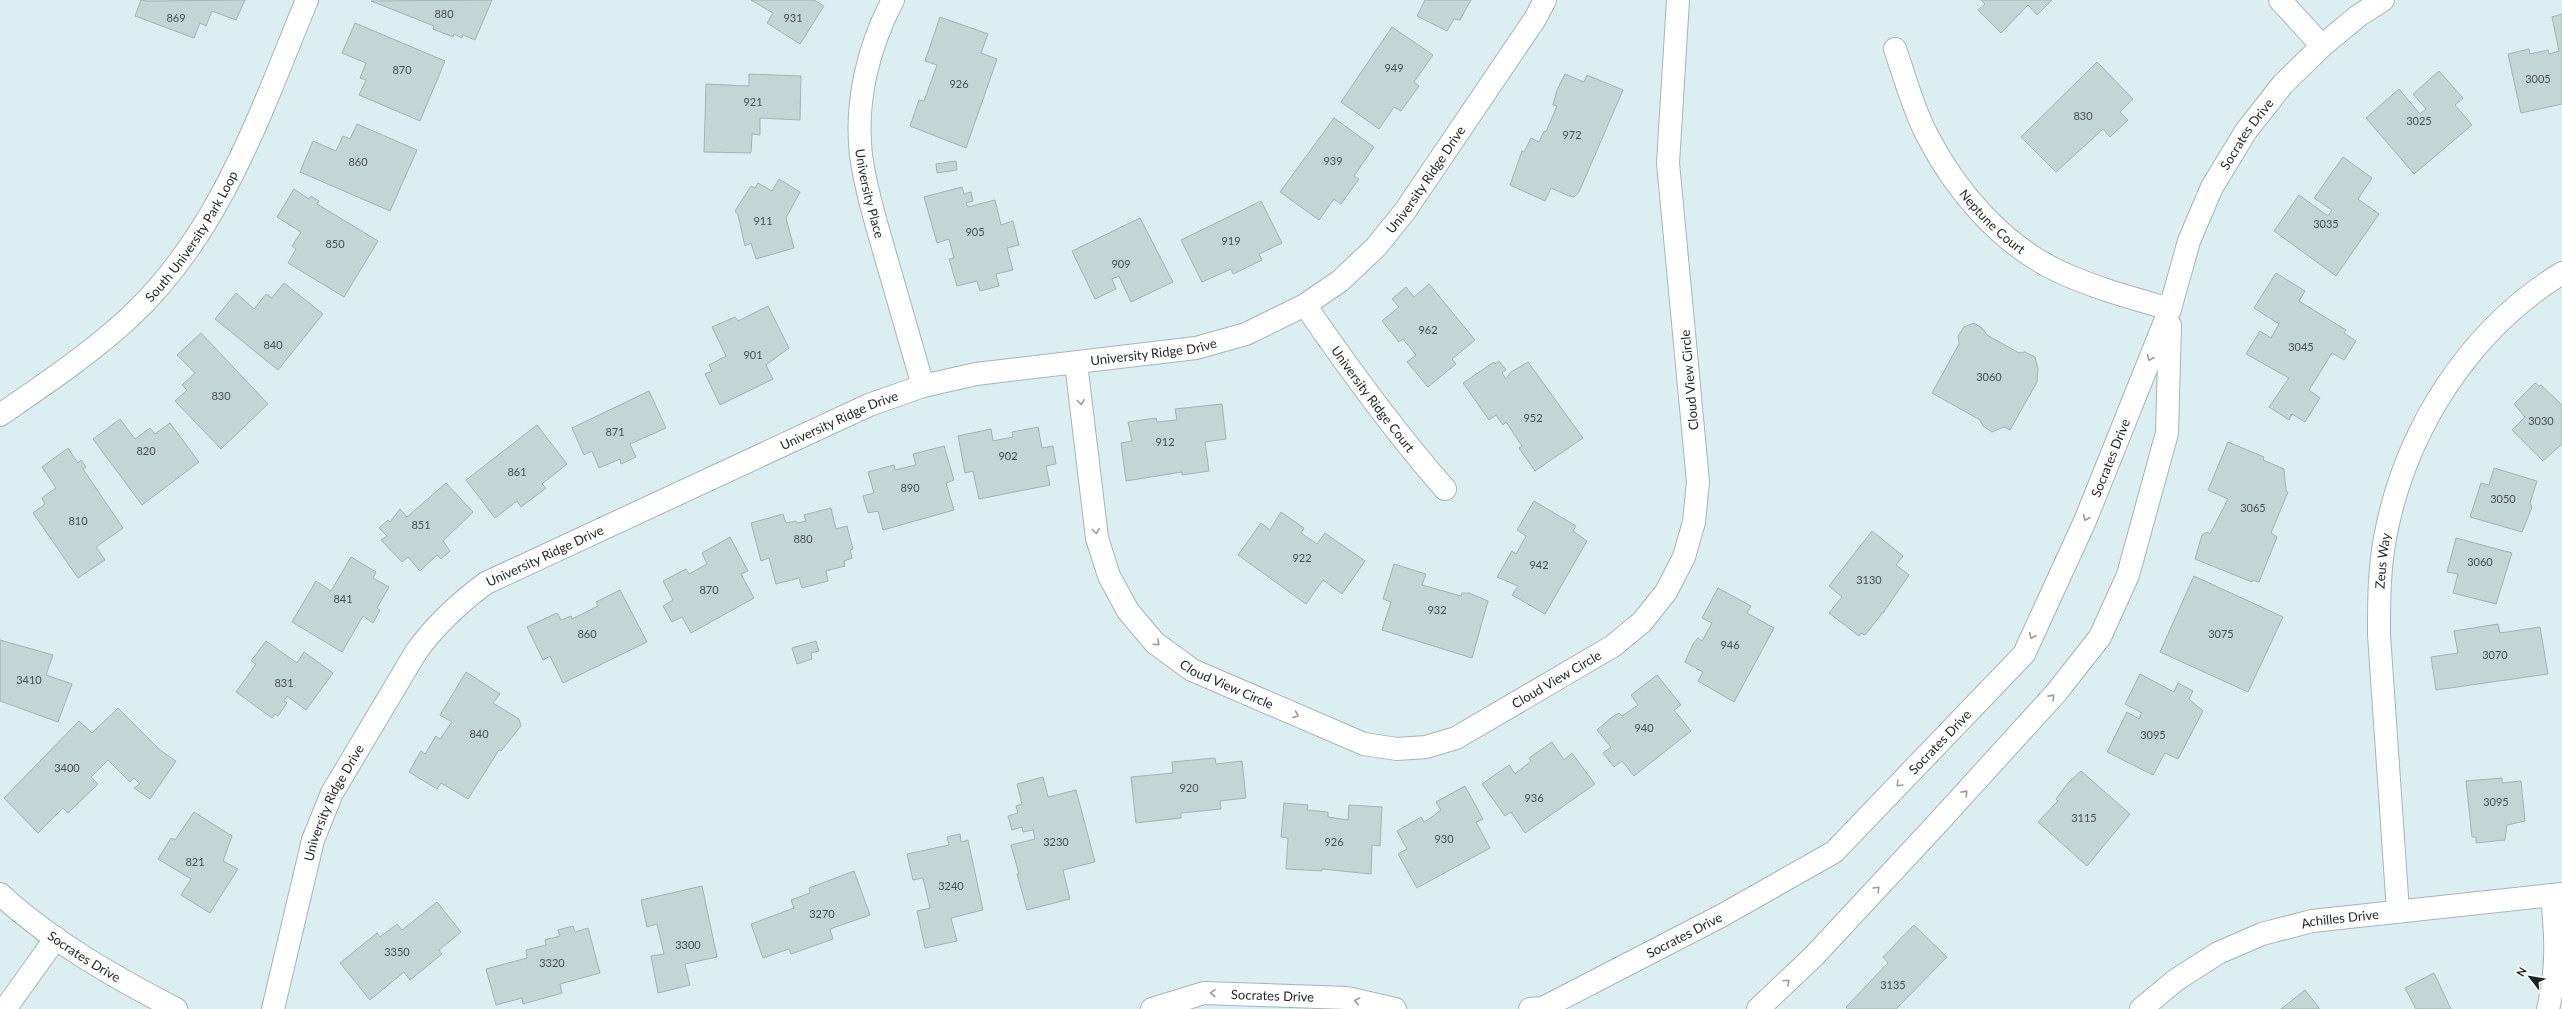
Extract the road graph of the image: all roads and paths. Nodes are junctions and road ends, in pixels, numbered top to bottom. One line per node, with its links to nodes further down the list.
1 (307, 0): 14 (street, South University Park Loop)
2 (893, 0): 13 (street, University Place)
3 (1545, 0): 10 (street, University Ridge Drive)
4 (1678, 0): 12 (street, Cloud View Circle, one-way to 4)
5 (2280, 0): 7 (street)
6 (2383, 0): 7 (street, Socrates Drive)
7 (2322, 46): 11 (street, Socrates Drive)
8 (1895, 49): 11 (street, Neptune Court)
9 (2562, 273): 18 (street, Zeus Way)
10 (1306, 305): 12 (street, University Ridge Drive); 15 (street, University Ridge Court)
11 (2170, 309): 25 (street, Socrates Drive, one-way to 25); 26 (street, Socrates Drive, one-way to 11)
12 (1076, 363): 13 (street, University Ridge Drive)
13 (922, 386): 22 (street, University Ridge Drive)
14 (0, 415)
15 (1445, 489)
16 (0, 894): 19 (street, Socrates Drive)
17 (2557, 895): 18 (street, Achilles Drive); 28 (street)
18 (2398, 911): 27 (street, Achilles Drive)
19 (56, 938): 20 (street); 21 (street, Socrates Drive)
20 (5, 1009)
21 (176, 1009)
22 (273, 1009)
23 (1152, 1009): 24 (street, Socrates Drive, one-way to 23)
24 (1395, 1009)
25 (1530, 1009)
26 (1758, 1009)
27 (2141, 1009)
28 (2548, 1009)

